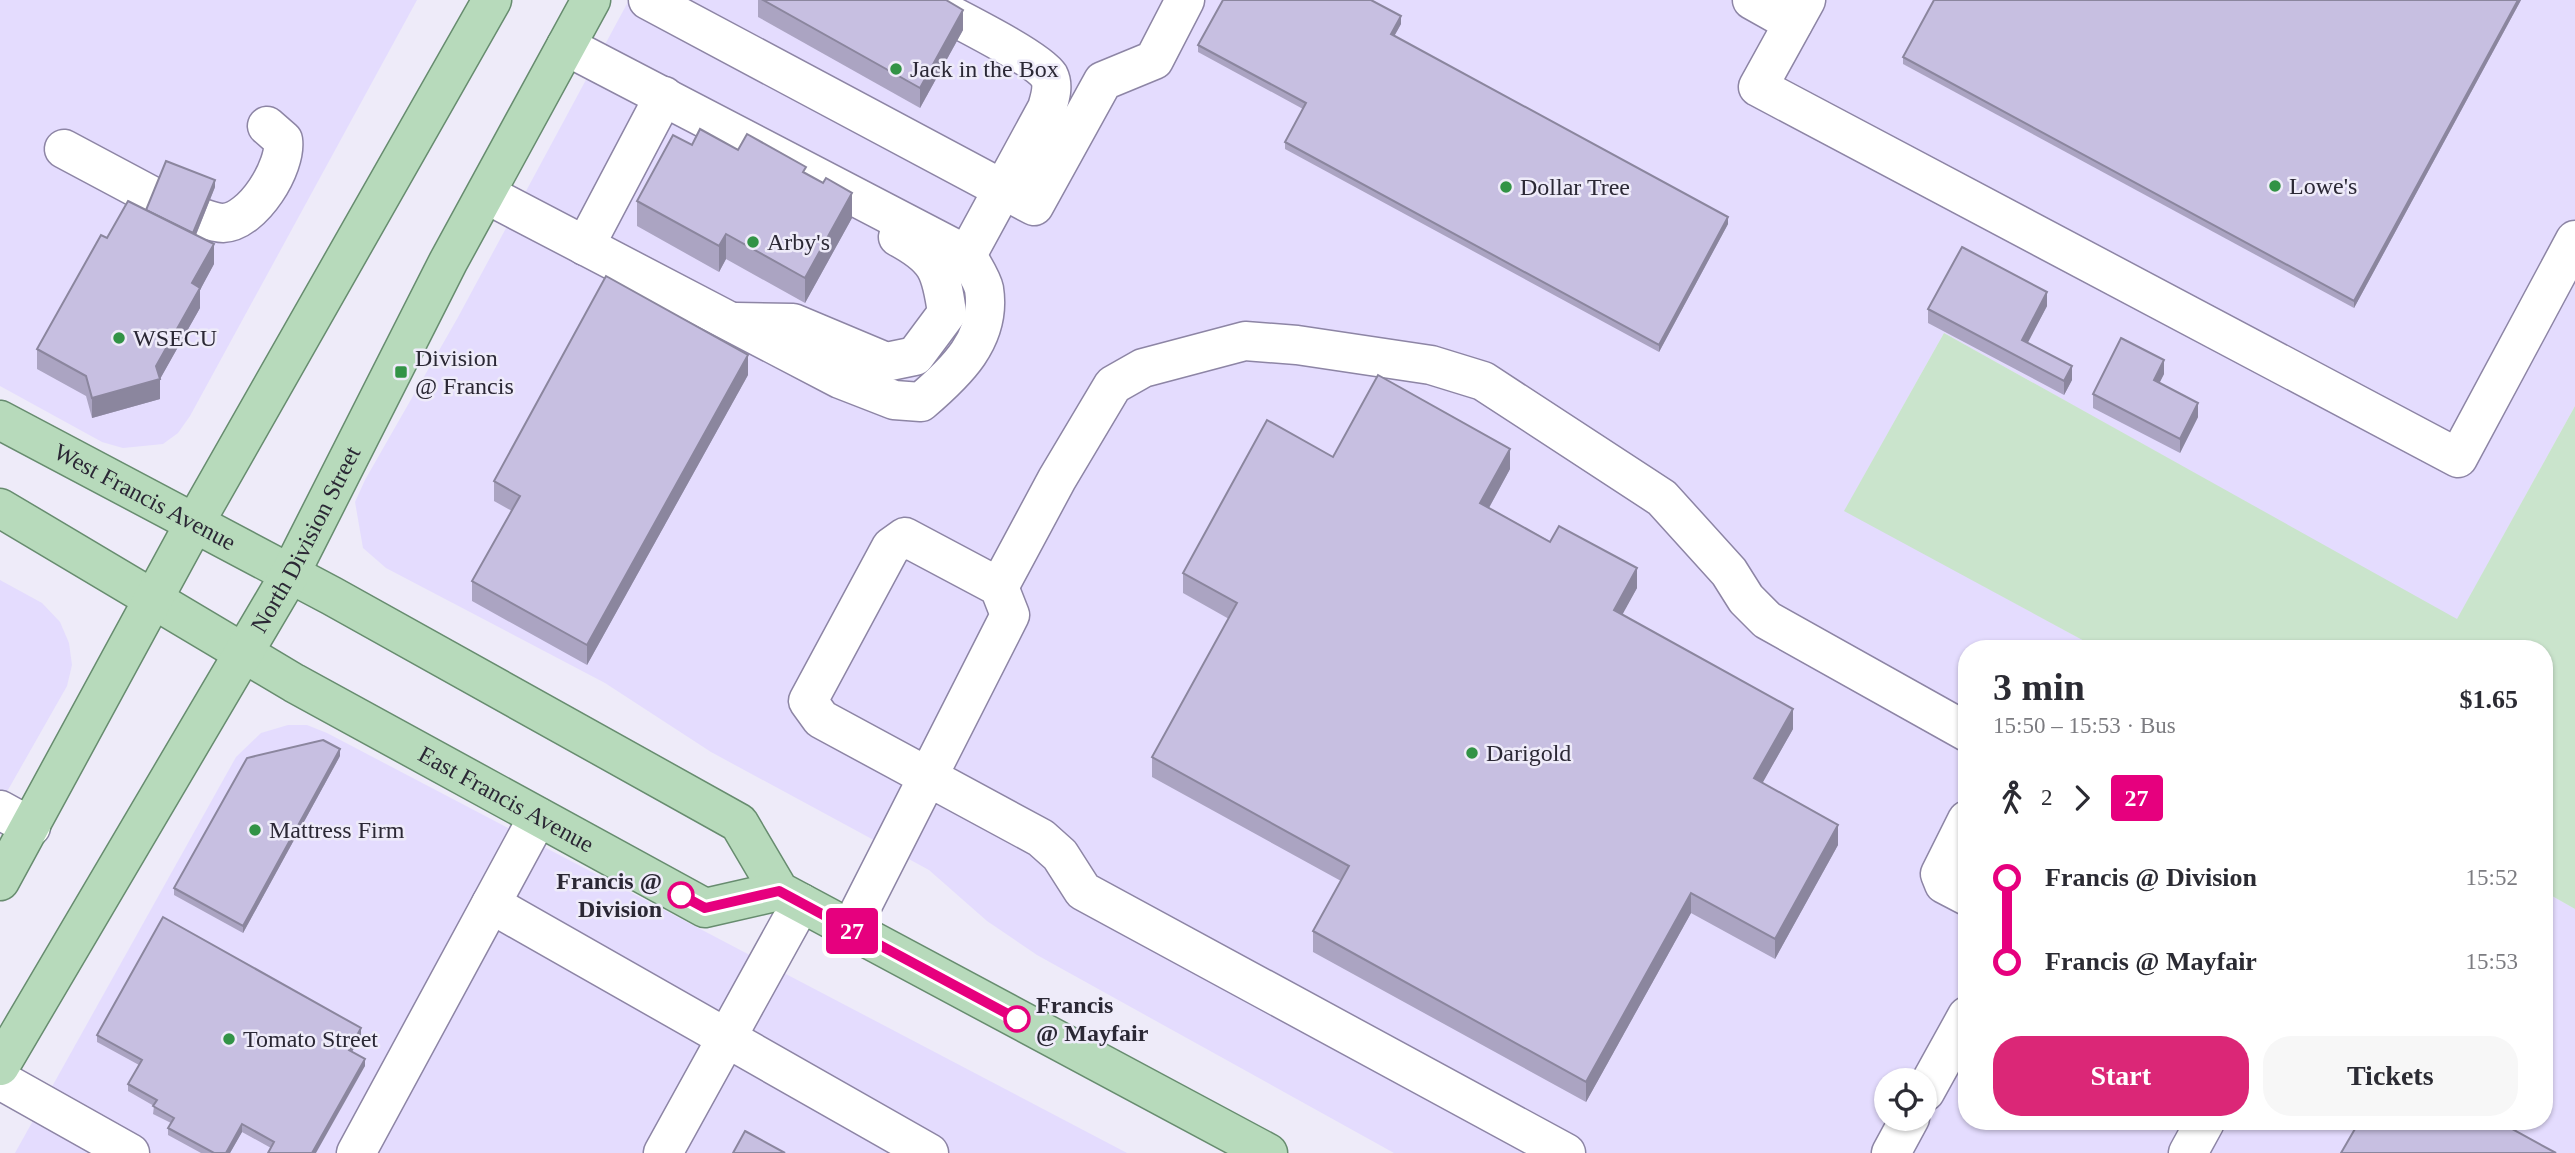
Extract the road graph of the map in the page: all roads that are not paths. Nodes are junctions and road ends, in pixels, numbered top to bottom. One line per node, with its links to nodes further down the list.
1 (492, 0): 24 (main road)
2 (592, 0): 9 (main road, North Division Street)
3 (648, 0): 8 (lane)
4 (922, 0): 14 (lane)
5 (1185, 0): 14 (lane)
6 (1752, 0): 7 (lane)
7 (1799, 11): 18 (lane)
8 (698, 12): 14 (lane)
9 (566, 46): 10 (lane); 15 (main road, North Division Street)
10 (664, 96): 12 (lane); 19 (lane)
11 (267, 126): 17 (lane)
12 (755, 143): 20 (lane); 21 (lane)
13 (64, 149): 16 (lane)
14 (1004, 190): 20 (lane)
15 (486, 194): 19 (lane); 25 (main road, North Division Street)
16 (153, 197)
17 (202, 218)
18 (2575, 240)
19 (585, 247): 21 (lane)
20 (967, 255): 21 (lane)
21 (730, 322)
22 (0, 420): 24 (main road, West Francis Avenue)
23 (0, 508): 27 (main road)
24 (194, 524): 25 (main road, West Francis Avenue); 27 (main road)
25 (290, 574): 28 (main road, North Division Street); 36 (main road)
26 (999, 587): 29 (lane); 30 (lane); 30 (lane)
27 (155, 598): 28 (main road); 32 (main road)
28 (244, 651): 31 (main road, East Francis Avenue); 41 (main road, North Division Street)
29 (1958, 727)
30 (928, 777): 38 (lane); 51 (lane)
31 (538, 817): 36 (main road, East Francis Avenue); 37 (lane)
32 (15, 819): 34 (main road)
33 (1958, 838): 35 (lane)
34 (0, 881)
35 (1958, 891)
36 (790, 897): 38 (main road); 40 (lane)
37 (491, 904): 40 (lane); 47 (lane)
38 (850, 930): 50 (main road)
39 (1958, 1032): 42 (lane)
40 (727, 1037): 48 (lane); 49 (lane)
41 (0, 1066)
42 (1937, 1070)
43 (0, 1080): 46 (lane)
44 (2201, 1130): 53 (lane)
45 (1903, 1131): 52 (lane)
46 (121, 1151)
47 (356, 1153)
48 (663, 1153)
49 (929, 1153)
50 (1268, 1153)
51 (1566, 1153)
52 (1891, 1153)
53 (2188, 1153)

